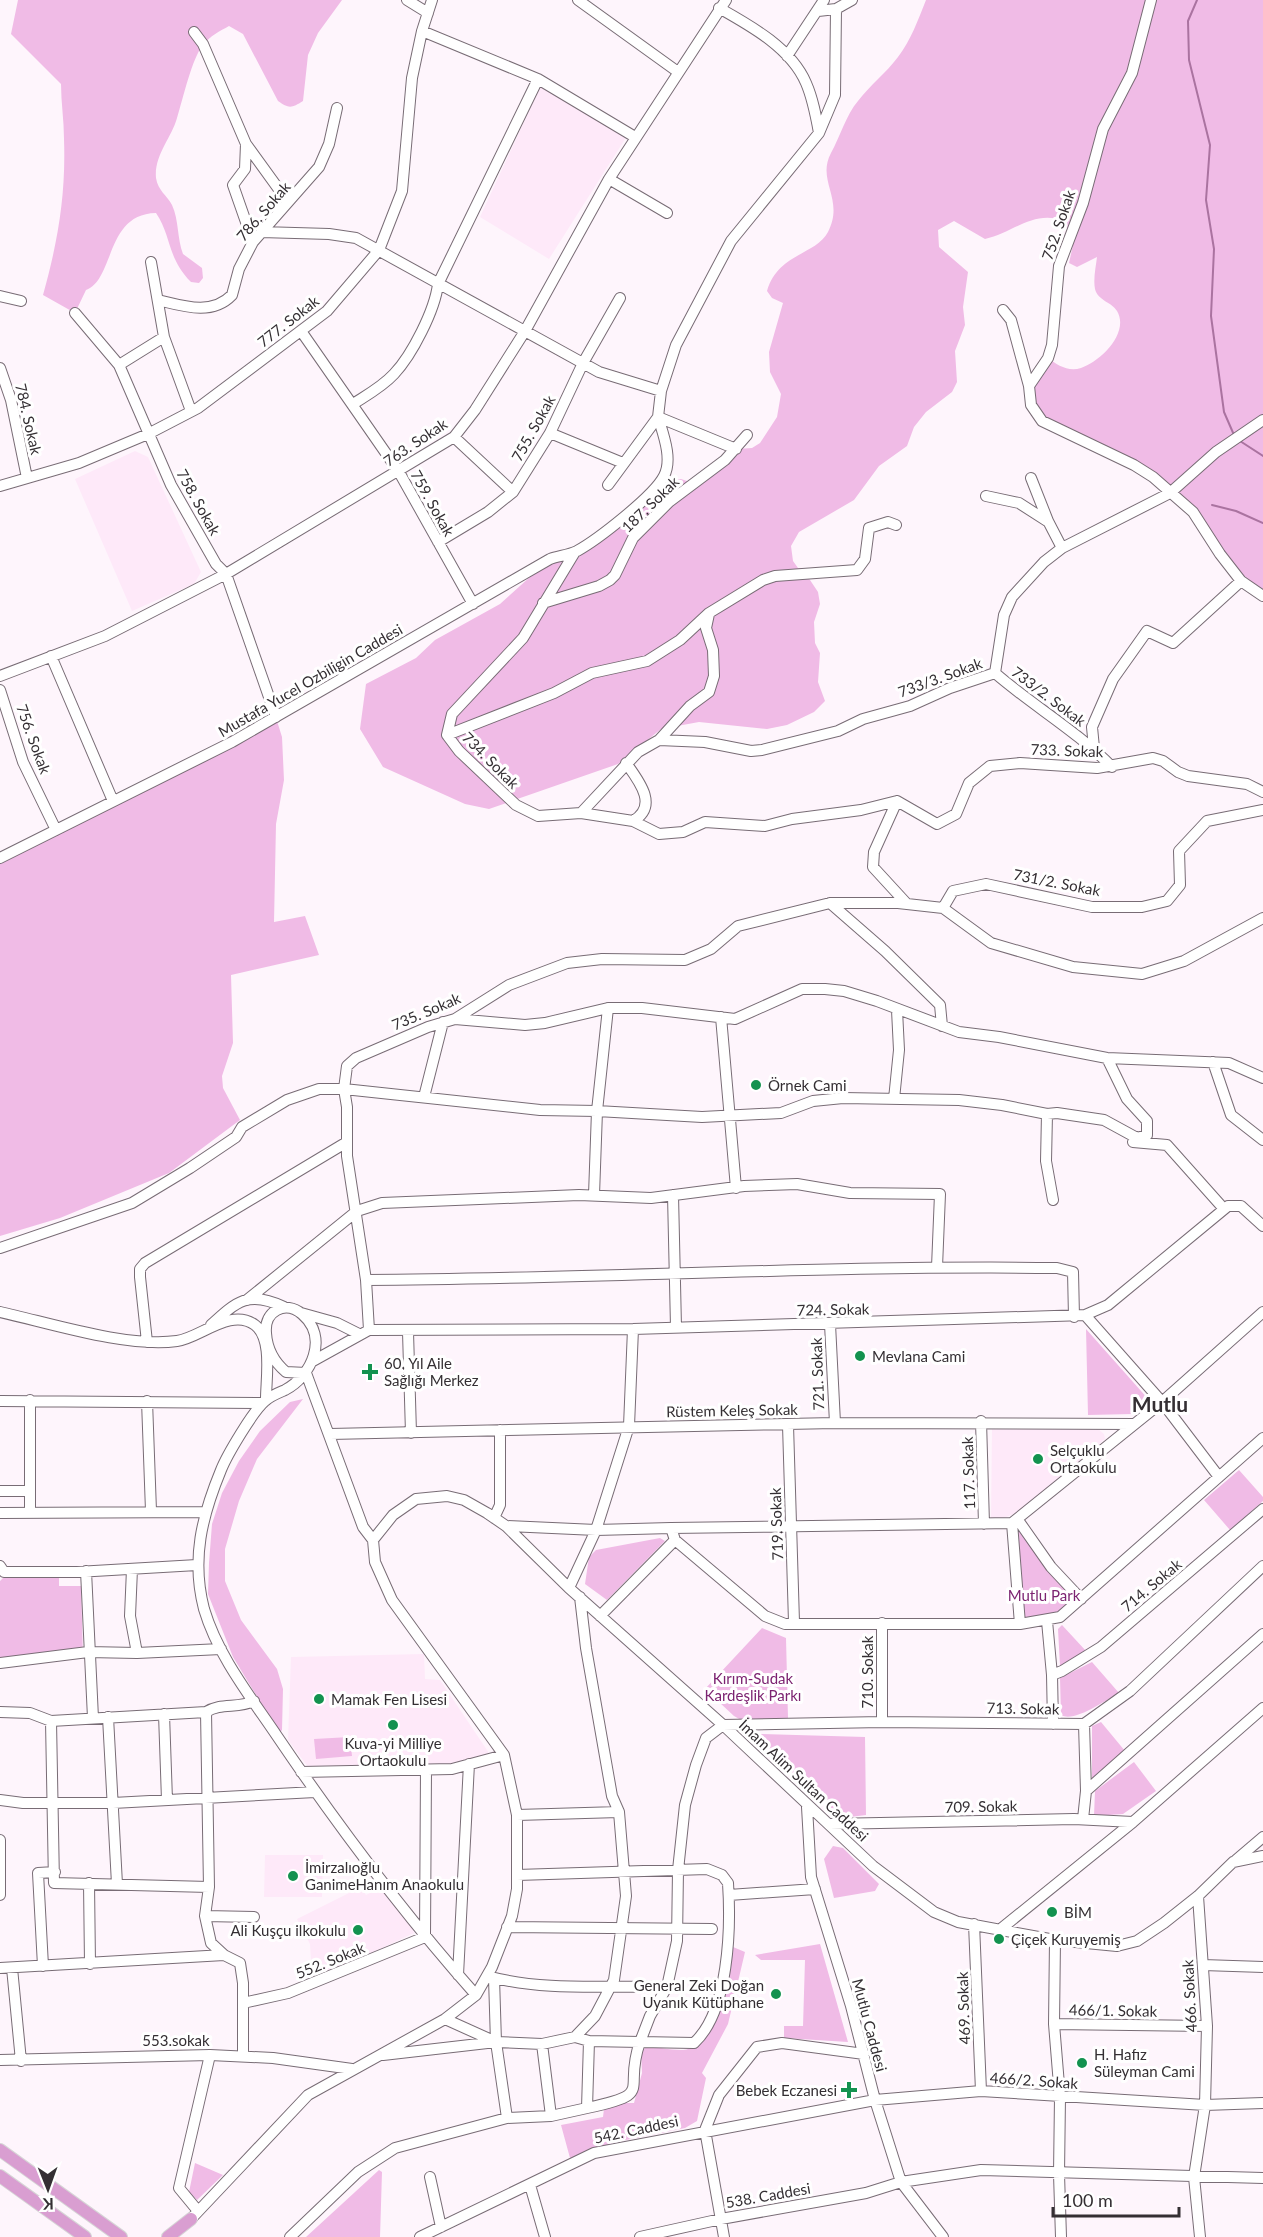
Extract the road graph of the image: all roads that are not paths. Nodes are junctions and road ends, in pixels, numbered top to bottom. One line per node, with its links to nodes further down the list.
1 (407, 0): 10 (street)
2 (432, 0): 10 (street, 777. Sokak)
3 (578, 0): 14 (street)
4 (824, 0): 9 (street)
5 (852, 0): 8 (street)
6 (1150, 0): 40 (street, 752. Sokak)
7 (722, 4): 13 (street); 14 (street, 763. Sokak)
8 (836, 9): 9 (street); 17 (street)
9 (818, 11): 13 (street)
10 (428, 13): 11 (street, 777. Sokak)
11 (422, 30): 15 (street); 25 (street, 777. Sokak)
12 (194, 32): 19 (street)
13 (787, 56): 17 (street)
14 (678, 72): 18 (street, 763. Sokak)
15 (538, 79): 18 (street); 27 (street)
16 (336, 108): 21 (street, 786. Sokak)
17 (819, 133): 41 (street)
18 (635, 137): 20 (street, 763. Sokak)
19 (246, 144): 21 (street); 24 (street)
20 (609, 179): 22 (street); 35 (street, 763. Sokak)
21 (288, 202): 23 (street, 786. Sokak)
22 (668, 213)
23 (261, 232): 24 (street, 786. Sokak); 25 (street)
24 (253, 242): 30 (street, 786. Sokak)
25 (380, 250): 27 (street); 34 (street, 777. Sokak)
26 (152, 261): 30 (street)
27 (438, 284): 35 (street); 42 (street)
28 (0, 296): 31 (street)
29 (620, 298): 37 (street, 755. Sokak)
30 (158, 300): 36 (street)
31 (21, 301)
32 (1003, 310): 40 (street)
33 (75, 313): 38 (street, 758. Sokak)
34 (301, 331): 42 (street, 759. Sokak); 43 (street, 777. Sokak)
35 (525, 331): 37 (street); 49 (street, 763. Sokak)
36 (164, 337): 38 (street); 43 (street)
37 (583, 363): 41 (street); 46 (street, 755. Sokak)
38 (119, 364): 47 (street, 758. Sokak)
39 (0, 368): 53 (street, 784. Sokak)
40 (1029, 386): 58 (street)
41 (661, 391): 44 (street)
42 (352, 404): 52 (street, 759. Sokak)
43 (191, 411): 47 (street, 777. Sokak)
44 (658, 417): 50 (street); 51 (street); 64 (street)
45 (1263, 420): 58 (street, 733/3. Sokak)
46 (550, 433): 51 (street); 57 (street, 755. Sokak)
47 (148, 434): 53 (street, 777. Sokak); 65 (street, 758. Sokak)
48 (747, 435): 50 (street, 187. Sokak)
49 (454, 437): 52 (street, 763. Sokak); 57 (street)
50 (736, 449): 68 (street, 187. Sokak)
51 (622, 463): 55 (street)
52 (399, 472): 62 (street, 759. Sokak); 65 (street, 763. Sokak)
53 (27, 478): 56 (street, 777. Sokak)
54 (1031, 478): 60 (street)
55 (608, 485)
56 (0, 486)
57 (513, 492): 62 (street, 755. Sokak)
58 (1170, 493): 63 (street, 733/3. Sokak); 66 (street)
59 (986, 496): 60 (street)
60 (1048, 521): 63 (street)
61 (896, 525): 70 (street)
62 (438, 542): 69 (street, 759. Sokak)
63 (1062, 548): 72 (street, 733/3. Sokak)
64 (575, 552): 68 (street, 734. Sokak); 69 (street, Mustafa Yucel Ozbiligin Caddesi)
65 (226, 574): 71 (street, 763. Sokak); 75 (street, 758. Sokak)
66 (1241, 581): 67 (street); 78 (street)
67 (1263, 596)
68 (543, 603): 76 (street, 734. Sokak)
69 (473, 604): 75 (street, Mustafa Yucel Ozbiligin Caddesi)
70 (709, 614): 76 (street); 77 (street)
71 (51, 656): 73 (street, 763. Sokak); 82 (street)
72 (995, 673): 77 (street, 733/3. Sokak); 78 (street, 733/2. Sokak)
73 (0, 676)
74 (0, 690): 87 (street, 756. Sokak)
75 (276, 717): 82 (street, Mustafa Yucel Ozbiligin Caddesi)
76 (447, 735): 85 (street, 734. Sokak)
77 (659, 741): 79 (street)
78 (1094, 748): 80 (street, 733/2. Sokak)
79 (626, 763): 85 (street); 86 (street)
80 (1112, 767): 81 (street, 733. Sokak); 83 (street, 733. Sokak)
81 (1263, 792)
82 (113, 801): 87 (street, Mustafa Yucel Ozbiligin Caddesi)
83 (897, 801): 86 (street, 734. Sokak); 90 (street)
84 (1263, 810): 91 (street, 731/2. Sokak)
85 (581, 813): 86 (street, 734. Sokak)
86 (633, 821)
87 (56, 830): 88 (street, Mustafa Yucel Ozbiligin Caddesi)
88 (0, 858)
89 (830, 903): 90 (street, 735. Sokak); 96 (street, 735. Sokak); 98 (street)
90 (907, 904): 91 (street)
91 (943, 908): 92 (street)
92 (1263, 918)
93 (608, 1008): 95 (street); 96 (street); 105 (street)
94 (897, 1010): 95 (street); 98 (street); 104 (street)
95 (721, 1017): 107 (street)
96 (455, 1019): 97 (street, 735. Sokak)
97 (443, 1022): 102 (street, 735. Sokak); 103 (street)
98 (942, 1026): 99 (street)
99 (1107, 1058): 100 (street); 108 (street)
100 (1213, 1062): 101 (street); 109 (street)
101 (1263, 1078)
102 (344, 1089): 103 (street); 110 (street); 118 (street)
103 (424, 1097): 105 (street)
104 (894, 1099): 106 (street); 107 (street)
105 (597, 1111): 107 (street); 112 (street)
106 (1047, 1114): 108 (street); 114 (street)
107 (730, 1116): 111 (street)
108 (1124, 1130): 115 (street)
109 (1263, 1140)
110 (347, 1142): 116 (street); 134 (street)
111 (736, 1188): 113 (street); 119 (street)
112 (594, 1195): 113 (street); 116 (street)
113 (673, 1195): 120 (street)
114 (1053, 1200)
115 (1224, 1209): 117 (street); 127 (street, 724. Sokak)
116 (357, 1211): 121 (street); 122 (street)
117 (1263, 1226)
118 (0, 1248)
119 (937, 1267): 120 (street); 127 (street)
120 (675, 1275): 121 (street); 129 (street)
121 (366, 1280): 132 (street)
122 (247, 1300): 123 (street); 130 (street)
123 (284, 1308): 126 (street); 135 (street)
124 (0, 1312): 134 (street)
125 (1263, 1312): 142 (street)
126 (301, 1313): 132 (street); 136 (street)
127 (1079, 1316): 128 (street, 724. Sokak); 142 (street)
128 (830, 1324): 129 (street, 724. Sokak); 144 (street, 721. Sokak)
129 (676, 1327): 131 (street, 724. Sokak)
130 (206, 1329): 134 (street); 135 (street)
131 (633, 1329): 133 (street, 724. Sokak); 147 (street)
132 (364, 1332): 133 (street, 724. Sokak); 136 (street)
133 (408, 1332): 149 (street)
134 (147, 1342)
135 (268, 1343): 137 (street); 141 (street)
136 (313, 1361): 137 (street)
137 (306, 1373): 141 (street); 150 (street)
138 (30, 1400): 139 (street); 140 (street); 154 (street)
139 (0, 1401)
140 (147, 1401): 141 (street); 156 (street)
141 (264, 1401): 157 (street)
142 (1162, 1402): 145 (street); 152 (street)
143 (981, 1421): 144 (street, Rüstem Keleş Sokak); 145 (street, Rüstem Keleş Sokak); 162 (street, 117. Sokak)
144 (835, 1423): 146 (street, Rüstem Keleş Sokak)
145 (1134, 1424): 161 (street)
146 (788, 1425): 147 (street, Rüstem Keleş Sokak); 163 (street, 719. Sokak)
147 (629, 1426): 148 (street, Rüstem Keleş Sokak); 166 (street)
148 (500, 1430): 149 (street, Rüstem Keleş Sokak); 160 (street)
149 (411, 1433): 150 (street, Rüstem Keleş Sokak)
150 (330, 1434): 167 (street)
151 (1263, 1438): 152 (street)
152 (1219, 1477): 176 (street)
153 (0, 1491): 154 (street)
154 (30, 1491): 159 (street)
155 (1263, 1509): 187 (street, 714. Sokak)
156 (151, 1511): 157 (street); 159 (street)
157 (204, 1512): 169 (street)
158 (0, 1513): 159 (street)
159 (30, 1513)
160 (494, 1518): 164 (street, İmam Alim Sultan Caddesi); 167 (street, İmam Alim Sultan Caddesi)
161 (1015, 1521): 162 (street); 176 (street); 181 (street)
162 (984, 1524): 163 (street)
163 (791, 1525): 165 (street); 179 (street, 719. Sokak)
164 (506, 1526): 166 (street); 174 (street, İmam Alim Sultan Caddesi)
165 (671, 1528): 166 (street); 168 (street)
166 (596, 1530): 174 (street)
167 (373, 1540): 200 (street)
168 (675, 1540): 177 (street); 179 (street)
169 (197, 1565): 172 (street); 183 (street)
170 (0, 1566): 173 (street)
171 (1263, 1566): 198 (street)
172 (132, 1569): 173 (street); 185 (street)
173 (86, 1571): 184 (street)
174 (569, 1588): 175 (street, İmam Alim Sultan Caddesi)
175 (580, 1598): 177 (street, İmam Alim Sultan Caddesi); 212 (street)
176 (1081, 1599): 178 (street)
177 (600, 1616): 199 (street, İmam Alim Sultan Caddesi)
178 (1047, 1621): 181 (street); 187 (street)
179 (794, 1622): 180 (street)
180 (882, 1623): 181 (street); 196 (street, 710. Sokak)
181 (1020, 1624)
182 (1263, 1634): 204 (street)
183 (221, 1649): 185 (street); 188 (street)
184 (88, 1652): 185 (street); 186 (street); 194 (street)
185 (137, 1653)
186 (0, 1663)
187 (1052, 1675): 197 (street)
188 (254, 1701): 191 (street); 203 (street)
189 (1263, 1708): 215 (street)
190 (0, 1712): 195 (street)
191 (206, 1712): 192 (street); 206 (street)
192 (164, 1714): 193 (street); 208 (street)
193 (108, 1717): 194 (street); 210 (street)
194 (93, 1718): 195 (street)
195 (51, 1721): 209 (street)
196 (882, 1722): 197 (street, 713. Sokak); 199 (street, 713. Sokak)
197 (1053, 1724): 198 (street, 713. Sokak)
198 (1084, 1724): 204 (street)
199 (723, 1725): 211 (street, İmam Alim Sultan Caddesi); 221 (street)
200 (504, 1755): 201 (street); 213 (street)
201 (469, 1764): 202 (street); 249 (street)
202 (426, 1769): 203 (street); 240 (street)
203 (302, 1772): 205 (street)
204 (1086, 1791): 214 (street)
205 (315, 1792): 206 (street); 240 (street)
206 (208, 1798): 208 (street); 227 (street)
207 (0, 1800): 209 (street)
208 (167, 1800): 210 (street)
209 (51, 1801): 210 (street); 223 (street)
210 (113, 1803): 226 (street)
211 (807, 1807): 216 (street, İmam Alim Sultan Caddesi); 228 (street, Mutlu Caddesi)
212 (619, 1812): 213 (street); 222 (street)
213 (517, 1815): 224 (street)
214 (1083, 1819): 215 (street, 709. Sokak); 216 (street, 709. Sokak)
215 (1133, 1822): 237 (street)
216 (830, 1824): 234 (street, İmam Alim Sultan Caddesi)
217 (1263, 1837): 220 (street, İmam Alim Sultan Caddesi)
218 (0, 1840): 229 (street)
219 (1263, 1856): 220 (street)
220 (1233, 1862): 231 (street, İmam Alim Sultan Caddesi)
221 (678, 1870): 222 (street); 230 (street); 239 (street)
222 (626, 1871): 224 (street); 236 (street)
223 (55, 1872): 225 (street); 245 (street)
224 (517, 1875): 235 (street)
225 (89, 1883): 226 (street); 243 (street)
226 (117, 1884): 227 (street)
227 (209, 1887): 232 (street)
228 (815, 1890): 230 (street); 263 (street, Mutlu Caddesi)
229 (0, 1895)
230 (729, 1895): 261 (street)
231 (1198, 1896): 241 (street, İmam Alim Sultan Caddesi); 244 (street, 466. Sokak)
232 (205, 1916): 233 (street); 242 (street)
233 (254, 1917)
234 (974, 1924): 237 (street, İmam Alim Sultan Caddesi); 270 (street, 469. Sokak)
235 (507, 1927): 236 (street); 250 (street)
236 (622, 1928): 239 (street); 251 (street)
237 (1002, 1928): 241 (street, İmam Alim Sultan Caddesi)
238 (712, 1929): 239 (street)
239 (679, 1930): 252 (street)
240 (425, 1937): 249 (street); 254 (street, 552. Sokak)
241 (1055, 1940): 256 (street)
242 (224, 1955): 243 (street); 254 (street)
243 (90, 1964): 245 (street)
244 (1203, 1965): 246 (street); 257 (street, 466. Sokak)
245 (43, 1966): 248 (street)
246 (1263, 1967)
247 (0, 1968): 248 (street)
248 (12, 1968): 268 (street)
249 (458, 1975): 253 (street)
250 (491, 1977): 251 (street); 253 (street); 260 (street)
251 (612, 1985): 252 (street); 258 (street)
252 (667, 1987): 261 (street)
253 (476, 1995): 255 (street)
254 (243, 2003): 265 (street)
255 (445, 2019): 260 (street); 266 (street)
256 (1054, 2024): 257 (street, 466/1. Sokak); 271 (street)
257 (1207, 2026): 274 (street, 466. Sokak)
258 (575, 2037): 259 (street); 262 (street)
259 (589, 2041): 261 (street); 275 (street)
260 (496, 2042): 262 (street); 266 (street); 277 (street)
261 (640, 2042): 275 (street)
262 (542, 2044): 276 (street)
263 (864, 2054): 272 (street, Mutlu Caddesi); 278 (street)
264 (210, 2055): 265 (street, 553.sokak); 268 (street, 553.sokak); 287 (street)
265 (243, 2056): 269 (street, 553.sokak)
266 (376, 2056): 269 (street)
267 (0, 2060): 268 (street, 553.sokak)
268 (21, 2061)
269 (352, 2069): 287 (street)
270 (981, 2091): 271 (street, 466/2. Sokak); 272 (street, 466/2. Sokak)
271 (1060, 2097): 274 (street, 466/2. Sokak); 280 (street)
272 (875, 2100): 278 (street, 542. Caddesi); 285 (street, Mutlu Caddesi)
273 (1263, 2103): 274 (street, 466/2. Sokak)
274 (1205, 2105): 283 (street, 466. Sokak)
275 (587, 2108): 276 (street)
276 (551, 2116): 277 (street)
277 (507, 2118): 294 (street)
278 (705, 2130): 286 (street, 542. Caddesi); 288 (street)
279 (0, 2150): 291 (main road)
280 (1059, 2174): 283 (street, 538. Caddesi); 285 (street, 538. Caddesi); 300 (street)
281 (0, 2176): 290 (main road)
282 (430, 2177): 289 (street)
283 (1194, 2177): 284 (street, 538. Caddesi); 301 (street, 466. Sokak)
284 (1263, 2178)
285 (901, 2182): 288 (street, 538. Caddesi); 299 (street, Mutlu Caddesi)
286 (530, 2185): 289 (street, 542. Caddesi); 296 (street)
287 (195, 2215): 292 (main road); 293 (main road)
288 (721, 2219): 297 (street, 538. Caddesi); 298 (street)
289 (441, 2227): 295 (street, 542. Caddesi)
290 (86, 2237)
291 (121, 2237)
292 (168, 2237)
293 (176, 2237)
294 (290, 2237)
295 (420, 2237)
296 (545, 2237)
297 (640, 2237)
298 (724, 2237)
299 (943, 2237)
300 (1061, 2237)
301 (1200, 2237)

